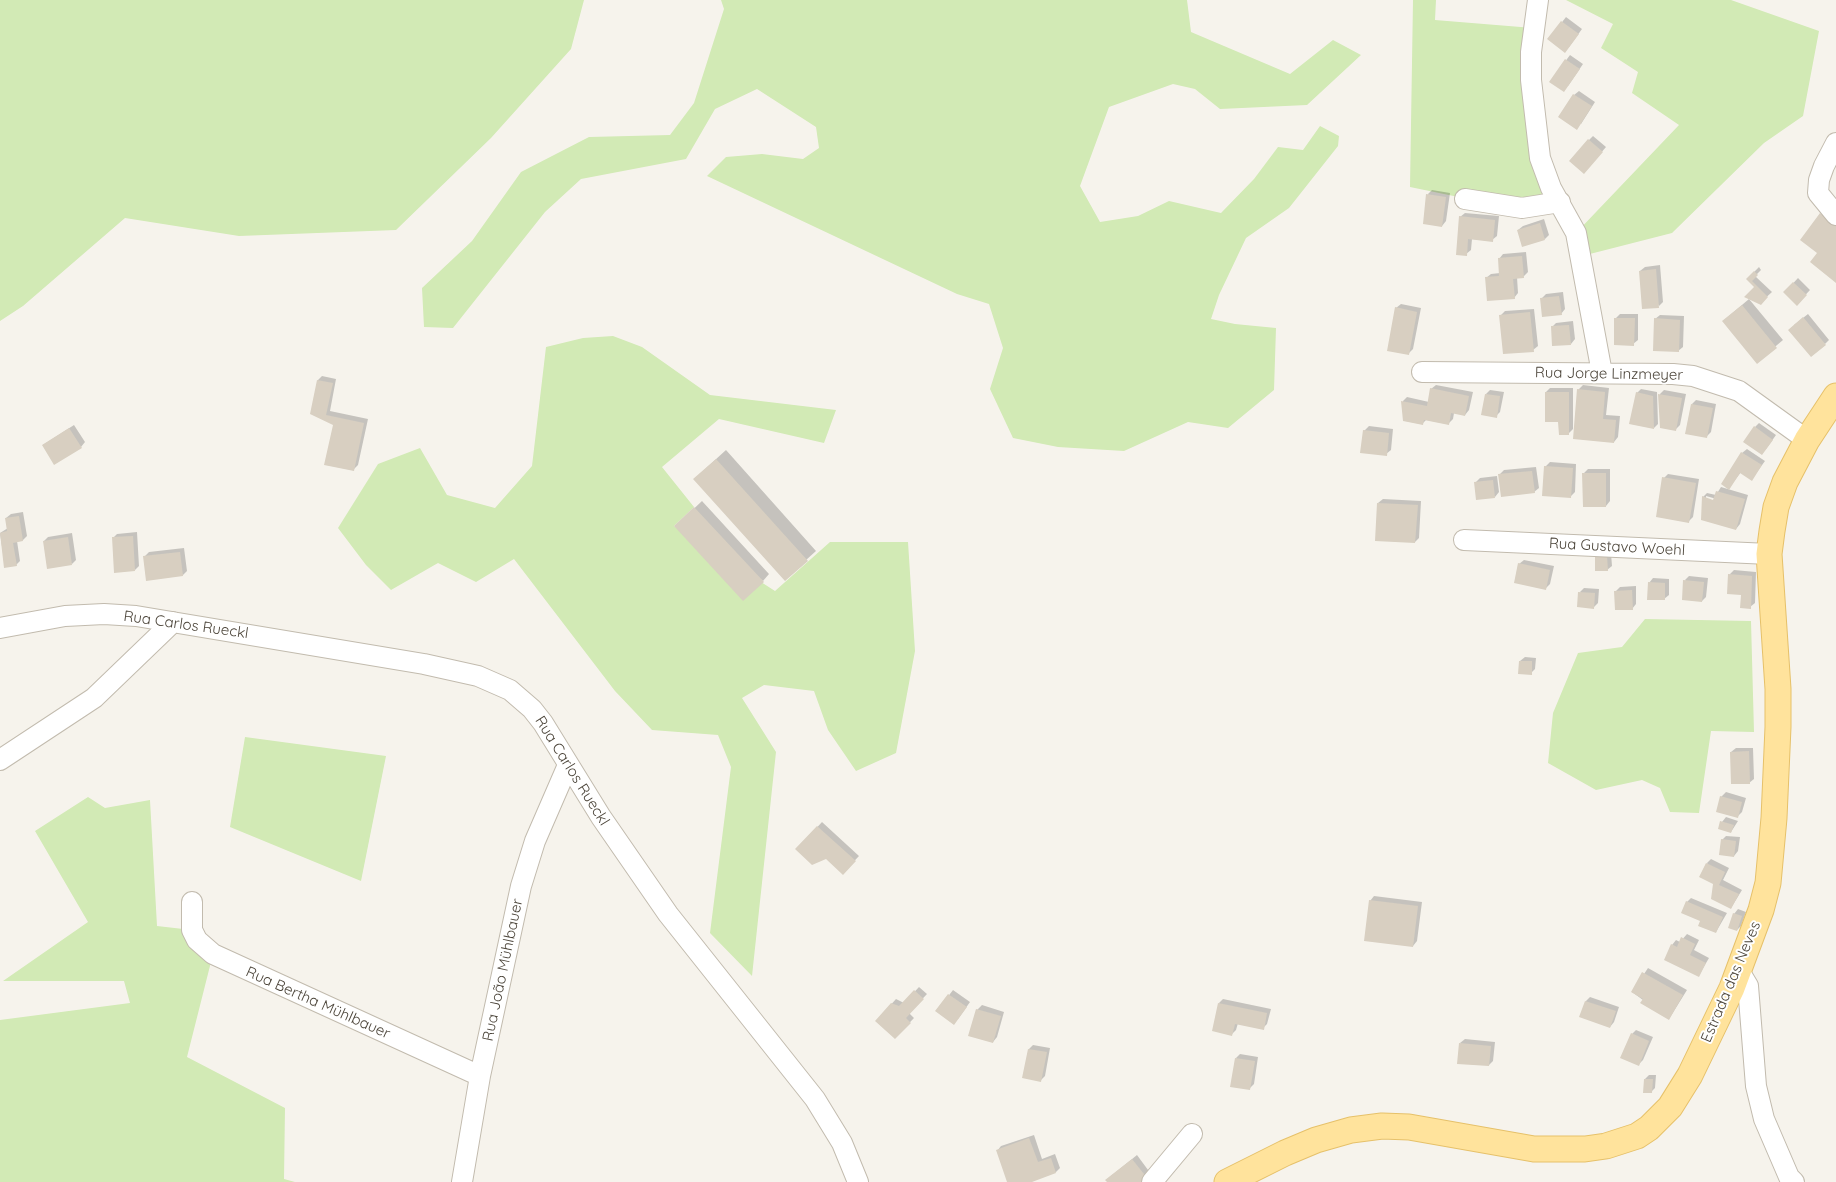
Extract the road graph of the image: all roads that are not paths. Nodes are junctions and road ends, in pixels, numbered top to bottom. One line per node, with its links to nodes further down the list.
1 (1538, 0): 4 (street)
2 (1836, 143): 5 (street)
3 (1465, 198): 4 (street)
4 (1560, 202): 7 (street)
5 (1836, 214)
6 (1422, 372): 7 (street, Rua Jorge Linzmeyer)
7 (1602, 373): 9 (street, Rua Jorge Linzmeyer)
8 (1836, 396): 9 (main road, Estrada das Neves)
9 (1807, 440): 11 (main road, Estrada das Neves)
10 (1464, 540): 11 (street, Rua Gustavo Woehl)
11 (1770, 554): 17 (main road, Estrada das Neves)
12 (173, 622): 13 (street, Rua Carlos Rueckl); 14 (street); 15 (street, Rua Carlos Rueckl)
13 (0, 628)
14 (0, 760)
15 (568, 765): 18 (street, Rua João Mühlbauer); 22 (street, Rua Carlos Rueckl)
16 (192, 902): 18 (street, Rua Bertha Mühlbauer)
17 (1739, 970): 20 (main road, Estrada das Neves); 25 (street)
18 (480, 1076): 21 (street, Rua João Mühlbauer)
19 (1192, 1134): 23 (street)
20 (1253, 1174): 24 (main road, Estrada das Neves)
21 (462, 1182)
22 (858, 1182)
23 (1152, 1182)
24 (1227, 1182)
25 (1794, 1182)

